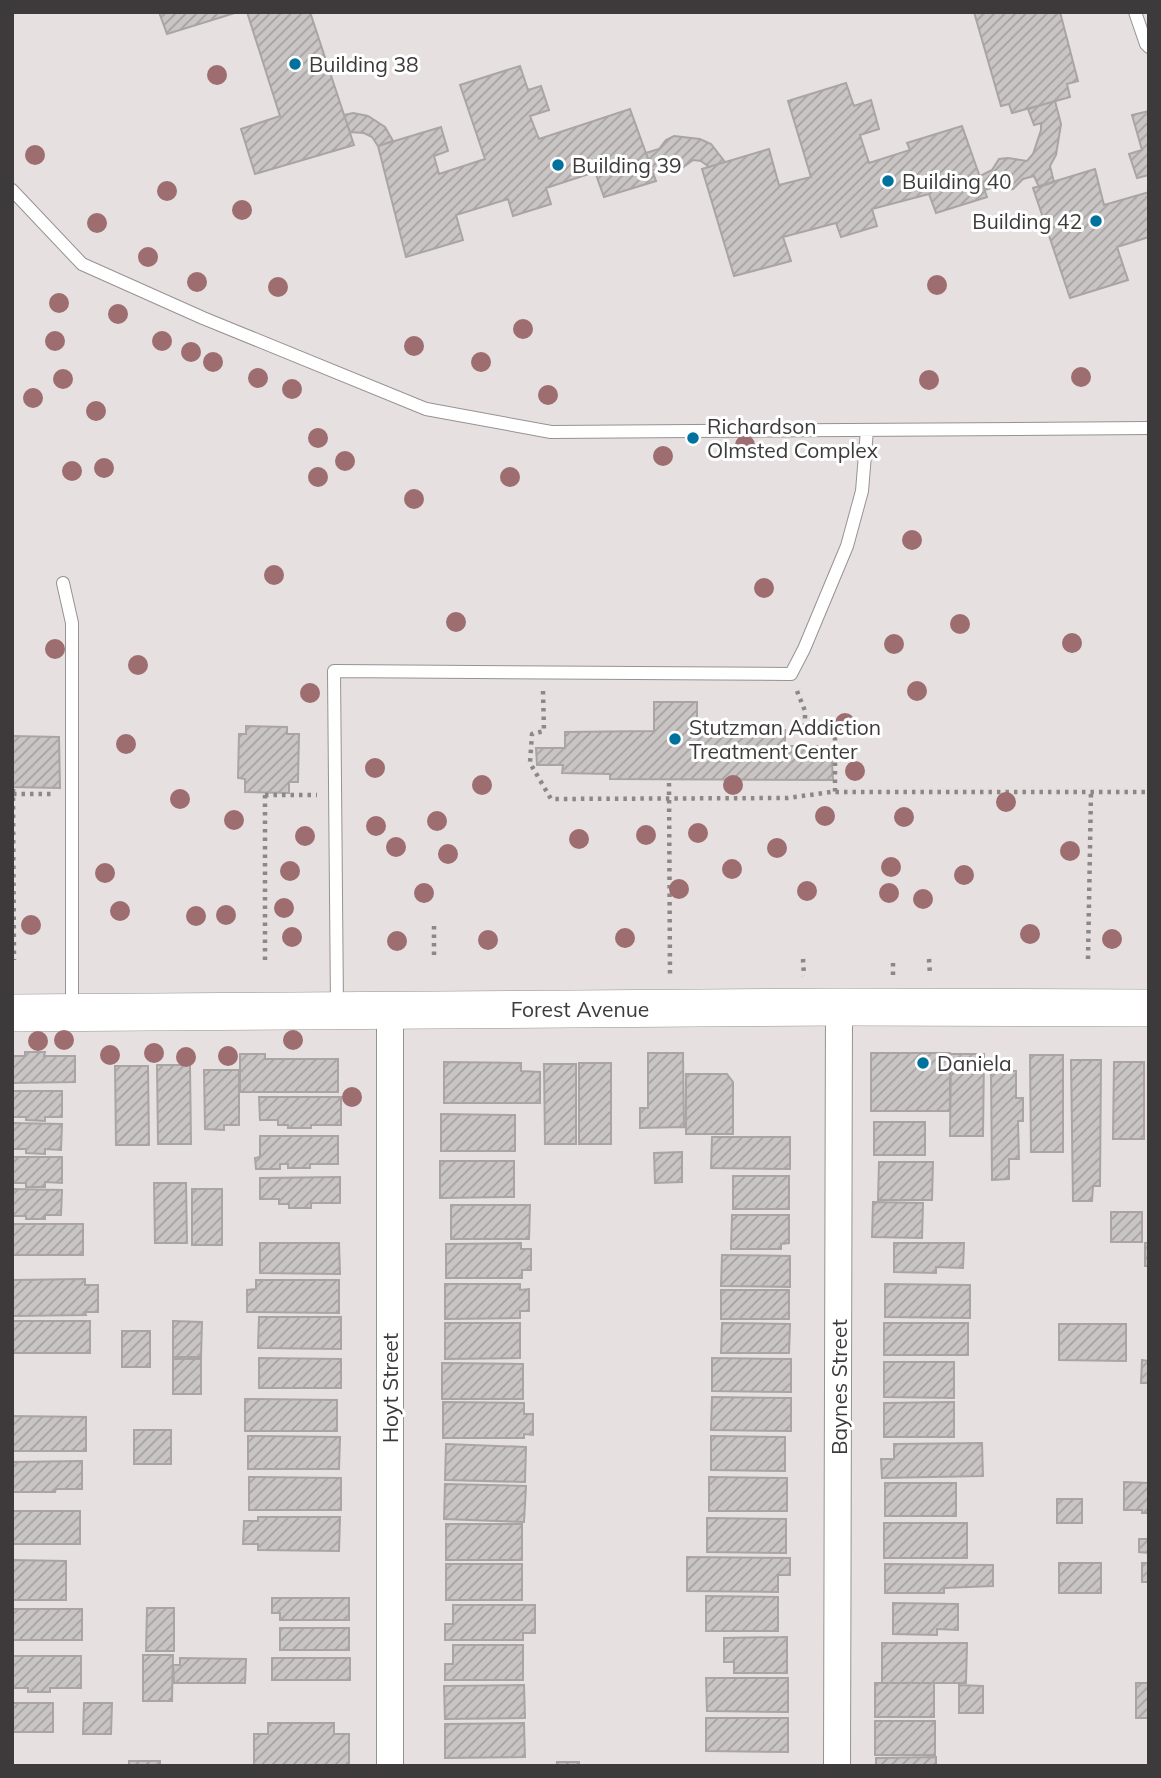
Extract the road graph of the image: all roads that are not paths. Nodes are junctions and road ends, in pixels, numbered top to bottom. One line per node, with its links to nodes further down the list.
1 (1136, 12): 2 (lane)
2 (1149, 47)
3 (12, 190): 5 (lane)
4 (1149, 428): 5 (lane)
5 (867, 430): 9 (lane)
6 (63, 583): 12 (lane)
7 (839, 1007): 8 (street, Forest Avenue); 10 (street, Forest Avenue); 14 (street, Baynes Street)
8 (1149, 1008)
9 (337, 1011): 10 (street, Forest Avenue); 12 (street, Forest Avenue)
10 (390, 1011): 13 (street, Hoyt Street)
11 (12, 1013): 12 (street, Forest Avenue)
12 (72, 1013)
13 (390, 1766)
14 (837, 1766)

